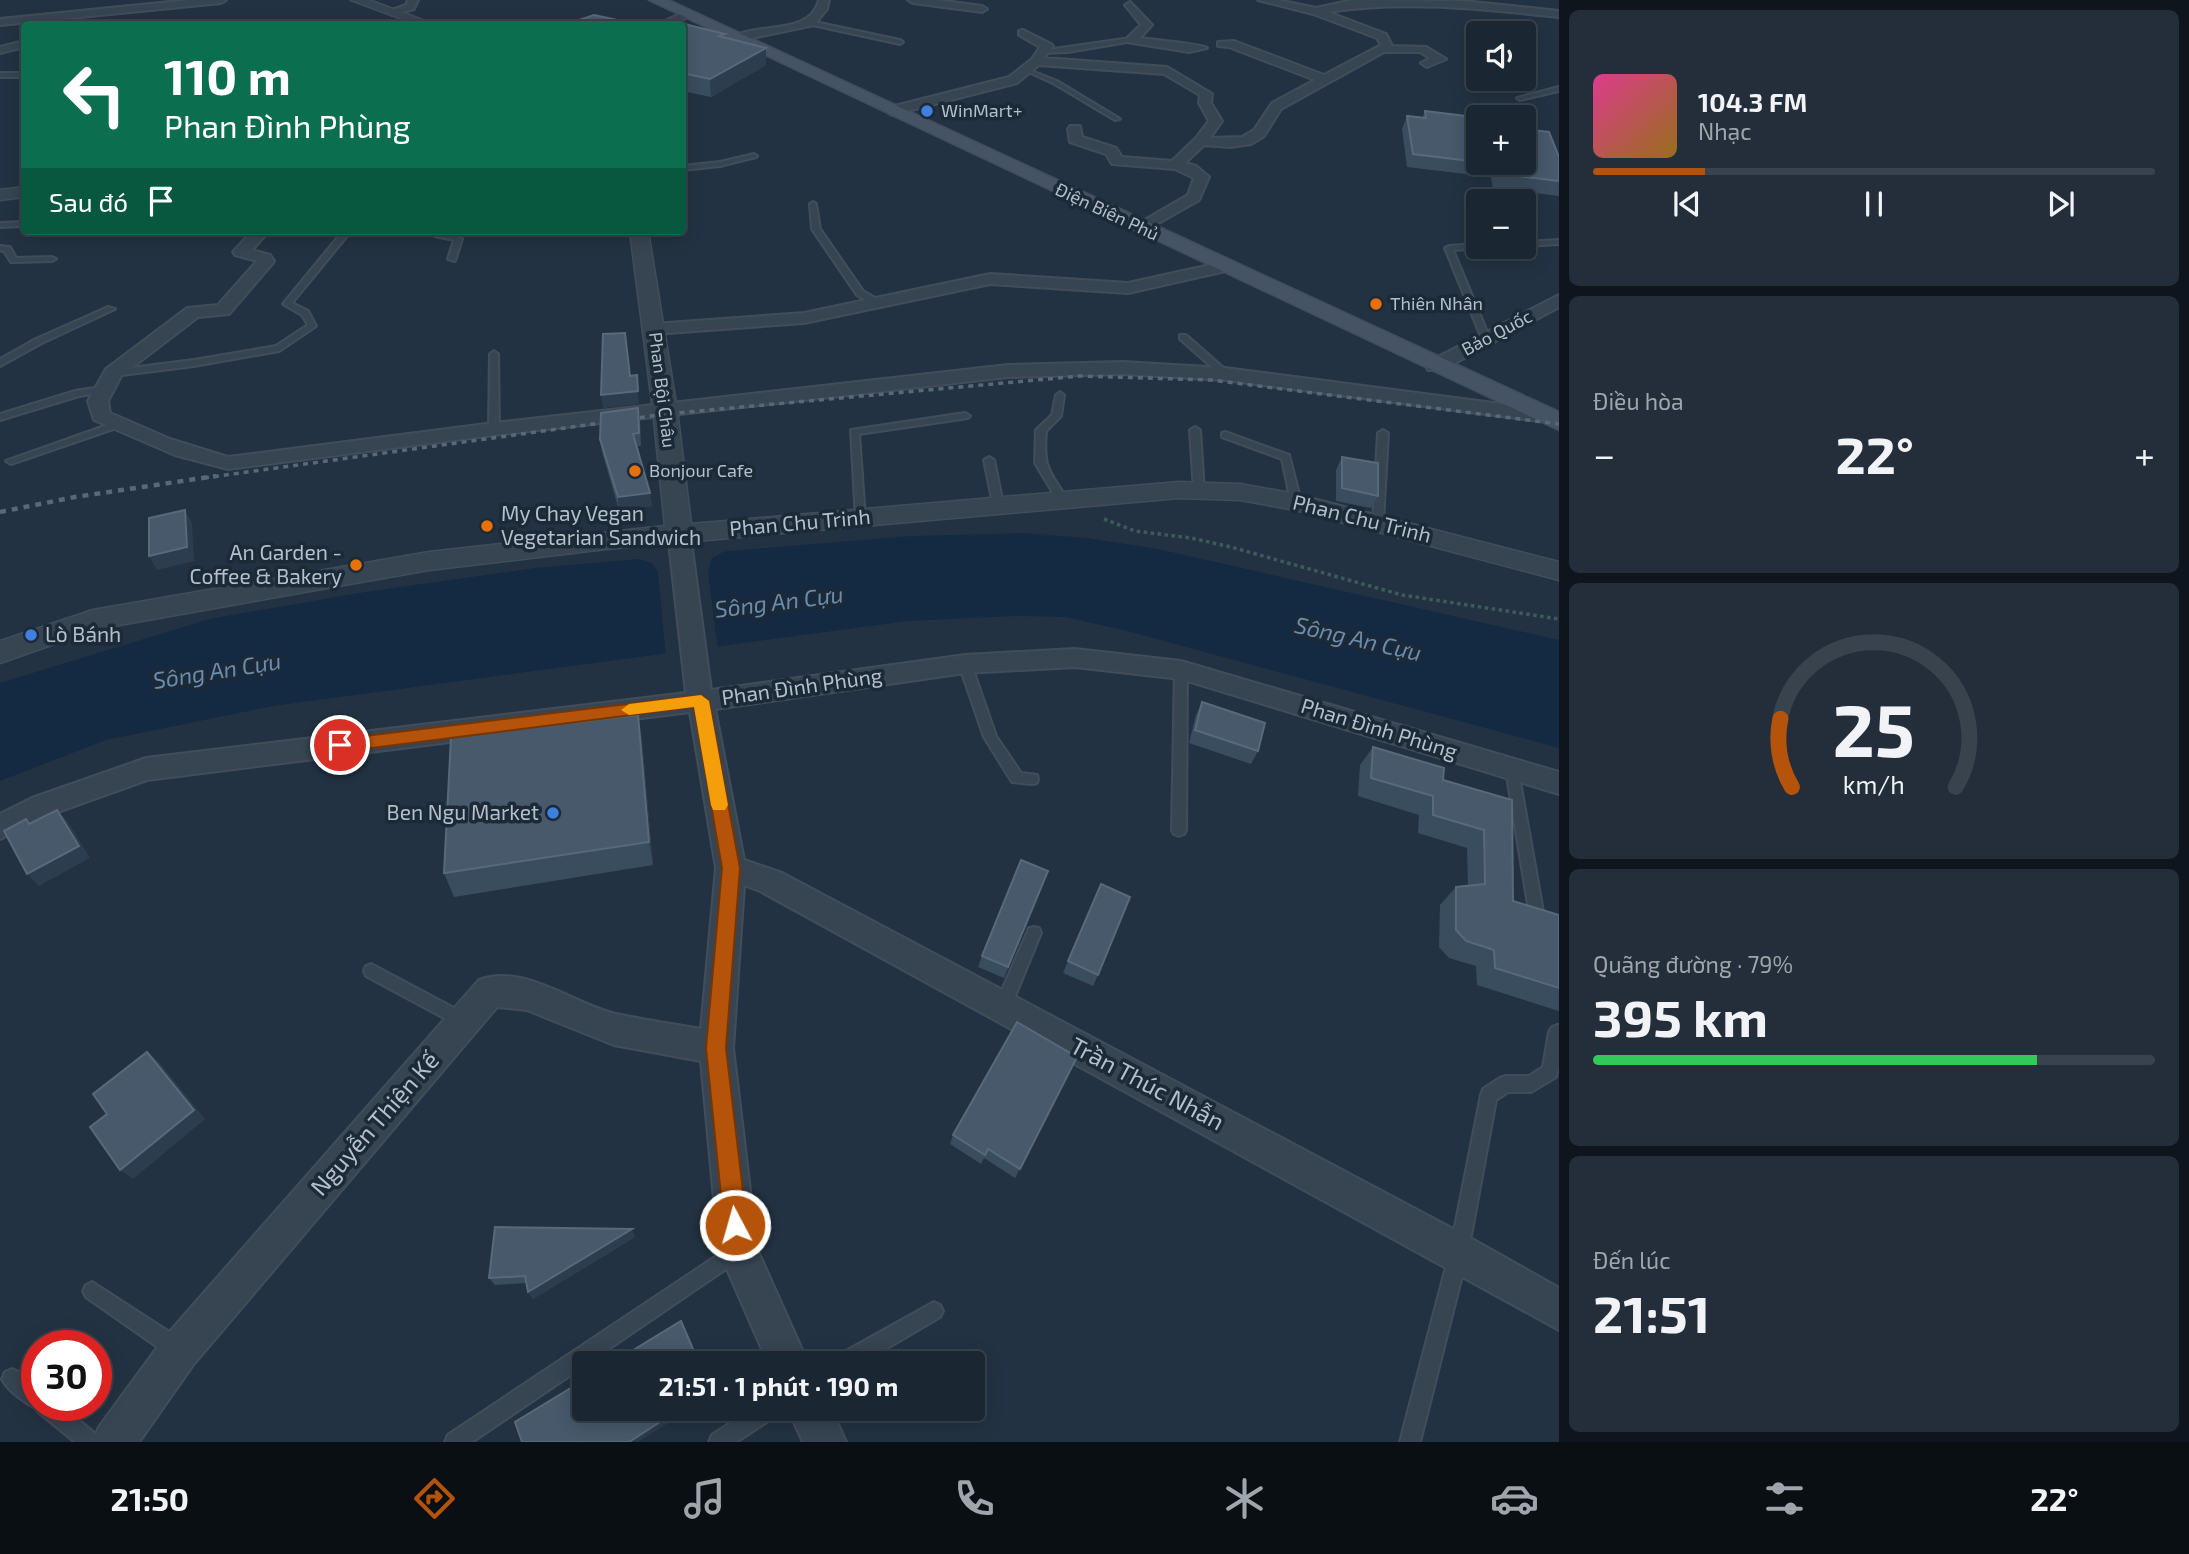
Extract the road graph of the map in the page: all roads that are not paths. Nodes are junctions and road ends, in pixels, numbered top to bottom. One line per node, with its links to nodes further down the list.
1 (221, 0): 9 (street)
2 (360, 0): 15 (street)
3 (412, 0): 15 (street)
4 (656, 0): 14 (main road, Điện Biên Phủ)
5 (824, 0): 20 (street)
6 (913, 0): 11 (street)
7 (1263, 0): 12 (street)
8 (1459, 2): 12 (street); 13 (street)
9 (146, 4): 16 (street); 19 (street)
10 (1130, 5): 23 (street)
11 (982, 9)
12 (1316, 11): 25 (street)
13 (1559, 13)
14 (687, 15): 18 (street); 22 (main road, Điện Biên Phủ)
15 (394, 18): 17 (street)
16 (144, 21)
17 (416, 21)
18 (671, 21)
19 (0, 22)
20 (810, 23): 22 (street); 24 (lane)
21 (1023, 33): 30 (street)
22 (738, 38): 37 (main road, Điện Biên Phủ)
23 (1131, 40): 28 (street); 30 (lane)
24 (900, 42)
25 (1382, 43): 31 (street); 34 (street)
26 (1222, 44): 34 (street)
27 (21, 45): 29 (street)
28 (1201, 48)
29 (0, 50)
30 (1035, 60): 37 (street); 38 (lane); 40 (street)
31 (1427, 63)
32 (0, 75): 33 (lane)
33 (21, 75)
34 (1322, 79): 40 (street)
35 (1559, 89): 36 (lane)
36 (1520, 99)
37 (892, 111): 49 (main road, Điện Biên Phủ)
38 (1116, 119)
39 (1075, 129): 42 (street)
40 (1201, 141): 42 (street)
41 (754, 156): 43 (lane)
42 (1175, 166): 49 (street)
43 (686, 168)
44 (21, 192): 45 (street)
45 (0, 195)
46 (813, 204): 62 (lane)
47 (21, 224): 48 (lane)
48 (0, 225)
49 (1141, 228): 60 (main road, Điện Biên Phủ)
50 (257, 235): 70 (street)
51 (344, 235): 70 (lane)
52 (442, 235): 59 (lane)
53 (640, 235): 64 (street, Phan Bội Châu)
54 (1559, 243): 55 (lane)
55 (1536, 244)
56 (0, 247): 58 (lane)
57 (1466, 247): 66 (lane)
58 (52, 259)
59 (452, 259)
60 (1224, 267): 62 (street); 69 (main road, Điện Biên Phủ)
61 (1559, 300): 66 (street, Bảo Quốc)
62 (877, 303): 64 (street)
63 (111, 309): 68 (lane)
64 (654, 330): 74 (street, Phan Bội Châu)
65 (1183, 337): 71 (lane)
66 (1486, 339): 69 (street, Bảo Quốc)
67 (494, 354): 79 (lane)
68 (0, 363)
69 (1435, 366): 77 (main road, Điện Biên Phủ)
70 (113, 373): 72 (street)
71 (1226, 374): 74 (street); 77 (street)
72 (101, 390): 75 (lane); 78 (street)
73 (1060, 395): 86 (lane)
74 (665, 411): 79 (street); 91 (street, Phan Bội Châu)
75 (0, 416)
76 (965, 416): 89 (lane)
77 (1553, 419)
78 (116, 425): 79 (street); 84 (lane)
79 (494, 429)
80 (1195, 430): 85 (lane)
81 (1383, 433): 90 (lane)
82 (1226, 435): 87 (lane)
83 (989, 460): 88 (lane)
84 (11, 461)
85 (1199, 491): 86 (street, Phan Chu Trinh); 87 (street, Phan Chu Trinh)
86 (1068, 499): 88 (street, Phan Chu Trinh)
87 (1296, 502): 90 (street, Phan Chu Trinh)
88 (998, 504): 89 (street, Phan Chu Trinh)
89 (860, 518): 91 (street, Phan Chu Trinh)
90 (1378, 522): 92 (street, Phan Chu Trinh)
91 (680, 542): 93 (street, Phan Chu Trinh); 96 (street)
92 (1559, 571)
93 (0, 652)
94 (965, 664): 95 (street, Phan Đình Phùng); 96 (street, Phan Đình Phùng); 98 (lane)
95 (1181, 670): 97 (street, Phan Đình Phùng); 101 (lane)
96 (701, 701): 100 (street, Phan Đình Phùng); 102 (street)
97 (1512, 770): 99 (street, Phan Đình Phùng); 103 (lane)
98 (1032, 779)
99 (1559, 783)
100 (0, 827)
101 (1178, 830)
102 (731, 868): 106 (street, Trần Thúc Nhẫn); 109 (street)
103 (1537, 917)
104 (1034, 933): 106 (lane)
105 (371, 971): 107 (lane)
106 (1003, 1006): 111 (street, Trần Thúc Nhẫn)
107 (464, 1021): 109 (street, Nguyễn Thiện Kế); 115 (street, Nguyễn Thiện Kế)
108 (1557, 1032): 111 (lane)
109 (716, 1048): 110 (street)
110 (738, 1251): 116 (street); 125 (lane)
111 (1459, 1252): 113 (street, Trần Thúc Nhẫn); 128 (lane)
112 (93, 1291): 115 (lane)
113 (1559, 1310)
114 (934, 1311): 117 (lane)
115 (179, 1351): 124 (street, Nguyễn Thiện Kế)
116 (783, 1351)
117 (865, 1351)
118 (12, 1379): 119 (lane)
119 (21, 1386)
120 (64, 1421): 123 (lane)
121 (751, 1421): 126 (lane)
122 (815, 1421): 127 (street)
123 (90, 1442)
124 (114, 1442)
125 (455, 1442)
126 (719, 1442)
127 (825, 1442)
128 (1410, 1442)

